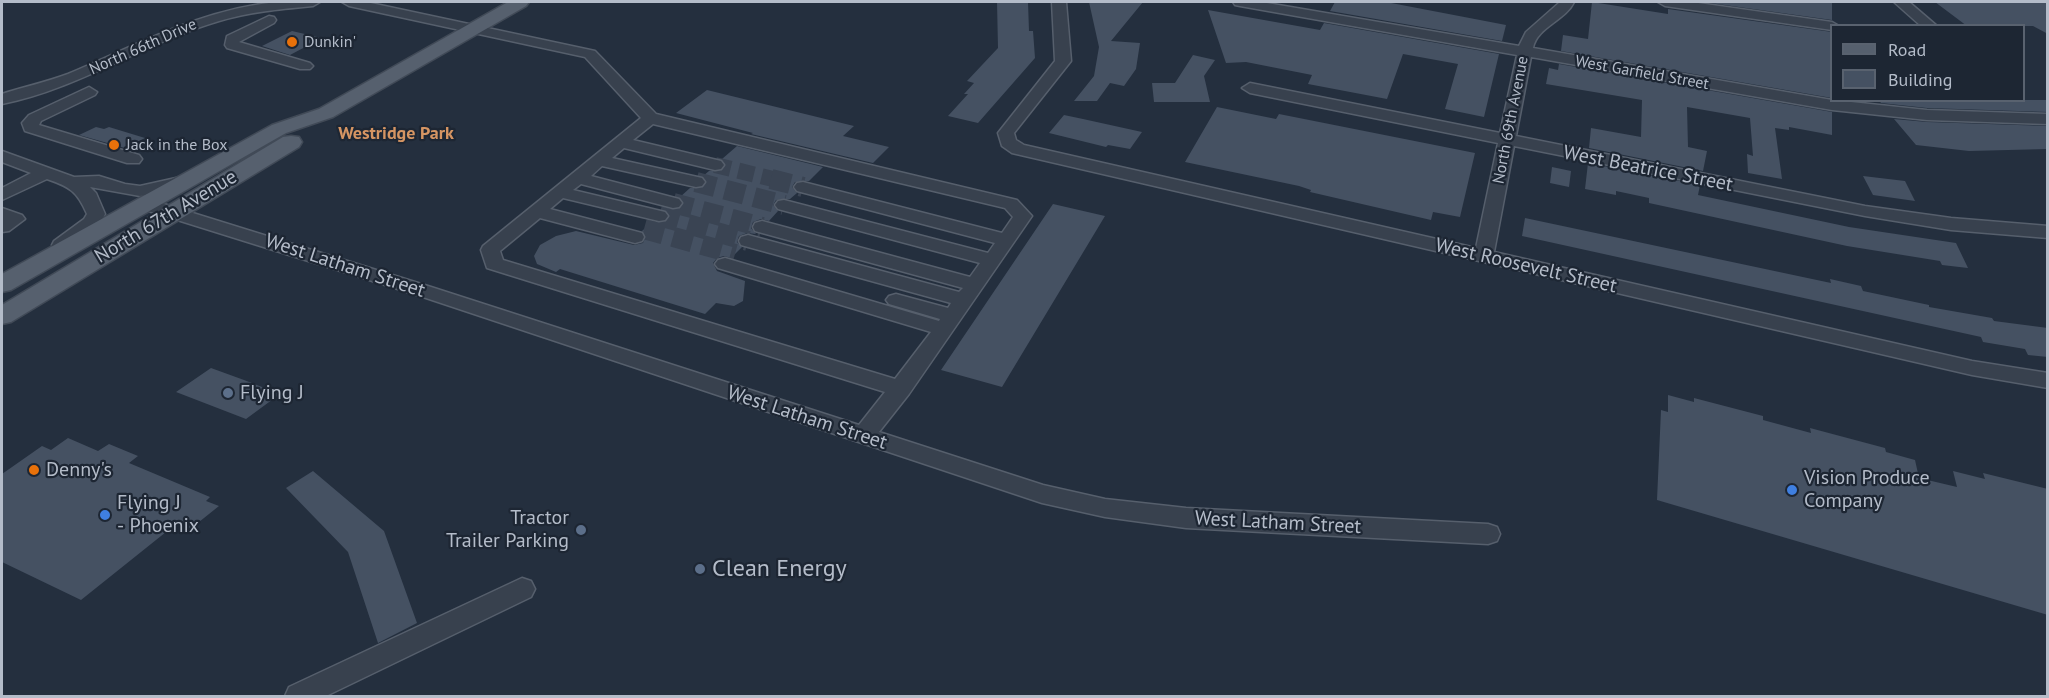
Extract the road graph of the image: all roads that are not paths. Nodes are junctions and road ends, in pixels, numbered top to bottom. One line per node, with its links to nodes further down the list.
1 (313, 2): 9 (street)
2 (349, 2): 12 (street)
3 (520, 2): 12 (main road, North 67th Avenue)
4 (1059, 2): 40 (street, West Roosevelt Street)
5 (1240, 2): 13 (street, West Garfield Street)
6 (1568, 2): 13 (street, North 69th Avenue)
7 (1665, 2): 11 (street)
8 (1901, 2): 10 (street)
9 (277, 6): 14 (street); 17 (street, North 66th Drive)
10 (1928, 24)
11 (1830, 26)
12 (475, 27): 18 (main road, North 67th Avenue); 19 (street)
13 (1525, 52): 20 (street, West Garfield Street); 21 (street, North 69th Avenue)
14 (305, 66)
15 (1250, 88): 21 (street, West Beatrice Street)
16 (89, 92): 24 (street)
17 (2, 99)
18 (326, 113): 27 (main road, North 67th Avenue); 34 (main road, North 67th Avenue)
19 (650, 118): 22 (street); 39 (street)
20 (2048, 118)
21 (1507, 141): 37 (street, West Beatrice Street); 40 (street, North 69th Avenue)
22 (614, 147): 22 (street); 26 (street)
23 (2, 156): 25 (street)
24 (133, 159)
25 (46, 172): 28 (street); 29 (street)
26 (576, 177): 30 (street); 31 (street)
27 (185, 181): 28 (street); 32 (main road, North 67th Avenue)
28 (72, 182): 41 (street)
29 (2, 195)
30 (547, 202): 35 (street); 38 (street); 45 (street)
31 (673, 203)
32 (145, 204): 34 (street, West Latham Street); 41 (main road, North 67th Avenue)
33 (2, 213): 36 (street)
34 (173, 213): 43 (main road, North 67th Avenue); 46 (street, West Latham Street)
35 (659, 216)
36 (2, 227)
37 (2048, 232)
38 (639, 233)
39 (1003, 245): 39 (street); 42 (street)
40 (1484, 256): 44 (street, West Roosevelt Street)
41 (8, 280)
42 (959, 308): 42 (street); 45 (street)
43 (2, 316)
44 (2048, 381)
45 (901, 389): 46 (street)
46 (863, 437): 47 (street, West Latham Street)
47 (1488, 534)
48 (522, 589): 49 (street)
49 (299, 696)

